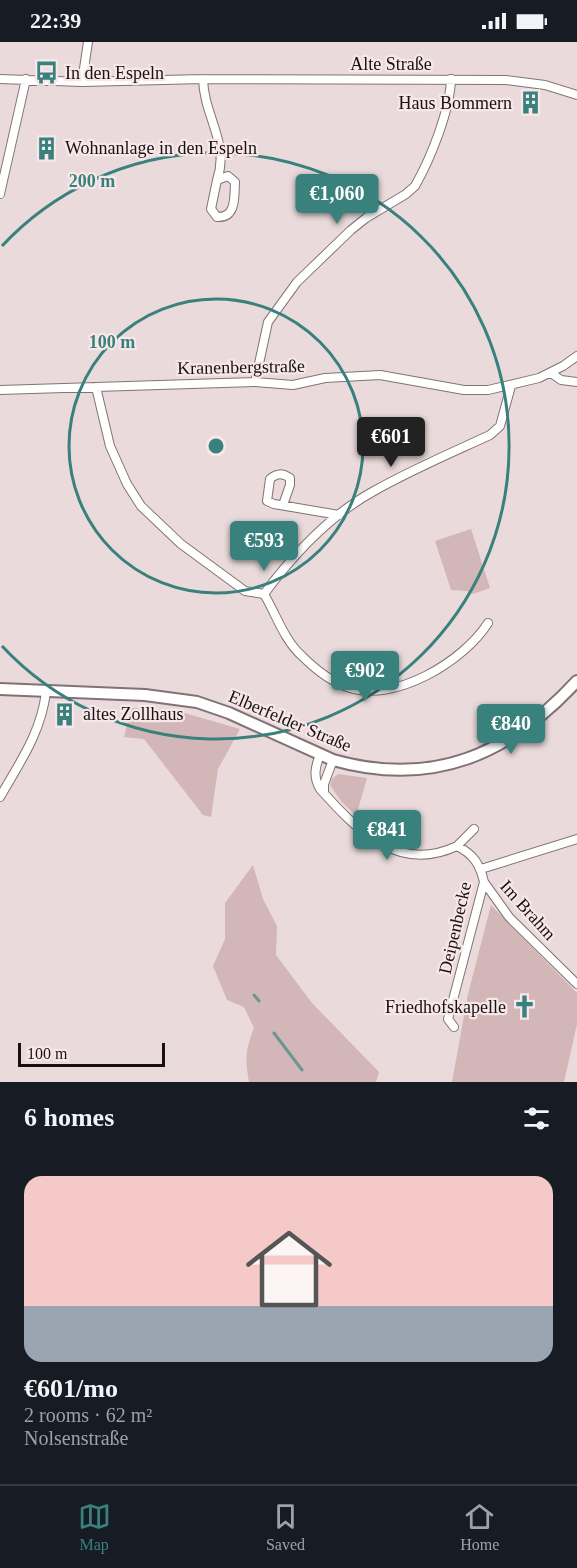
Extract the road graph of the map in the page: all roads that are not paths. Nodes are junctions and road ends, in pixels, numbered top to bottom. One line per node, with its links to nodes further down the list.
1 (88, 42): 6 (street)
2 (0, 79): 3 (street, Alte Straße)
3 (26, 79): 6 (street, Alte Straße); 9 (street)
4 (203, 79): 5 (street, Alte Straße); 6 (street, Alte Straße); 8 (street)
5 (450, 79): 7 (street, Alte Straße); 12 (street)
6 (82, 82)
7 (577, 95)
8 (217, 180): 8 (street)
9 (0, 194)
10 (577, 356): 11 (street, Kranenbergstraße)
11 (551, 373): 13 (street); 14 (street, Kranenbergstraße)
12 (255, 382): 14 (street, Kranenbergstraße); 15 (street, Kranenbergstraße)
13 (577, 382)
14 (511, 386): 18 (street)
15 (96, 387): 16 (street, Kranenbergstraße); 19 (street)
16 (0, 390)
17 (283, 505): 18 (street)
18 (339, 515): 19 (street)
19 (264, 594): 20 (street)
20 (488, 622)
21 (577, 681): 25 (main road, Elberfelder Straße)
22 (0, 689): 23 (main road, Elberfelder Straße)
23 (46, 692): 24 (main road, Elberfelder Straße); 27 (street)
24 (320, 755): 25 (main road, Elberfelder Straße); 26 (street)
25 (333, 760): 26 (street)
26 (324, 793): 30 (street)
27 (0, 797)
28 (474, 829): 30 (street)
29 (577, 839): 31 (street)
30 (457, 846): 31 (street)
31 (481, 869): 32 (street, Deipenbecke)
32 (484, 882): 33 (street, Im Brahm); 34 (street, Deipenbecke)
33 (577, 984)
34 (454, 1027)

